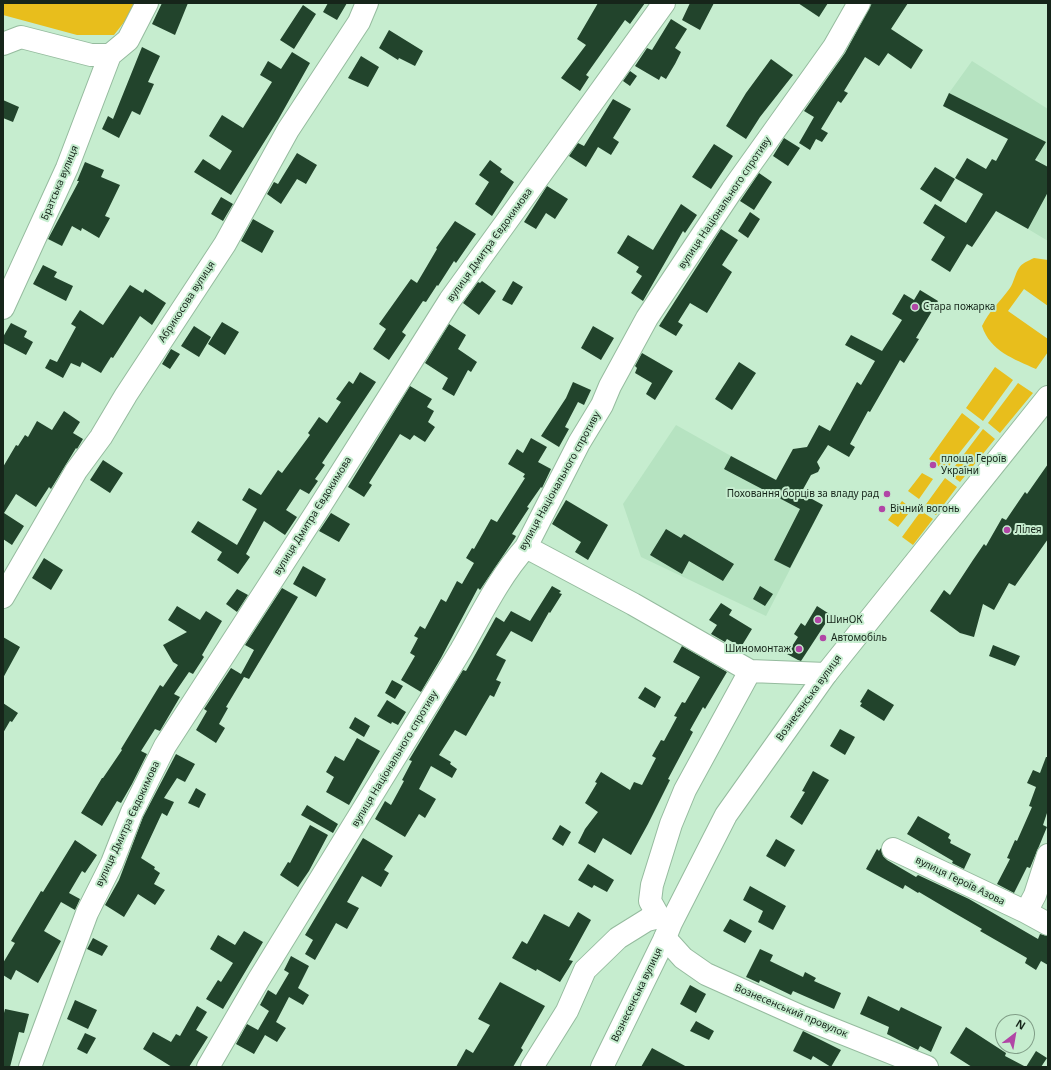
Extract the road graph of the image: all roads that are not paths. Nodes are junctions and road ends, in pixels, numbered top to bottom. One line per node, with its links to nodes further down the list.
1 (147, 3): 6 (street)
2 (367, 3): 10 (street, Абрикосова вулиця)
3 (664, 3): 18 (street, вулиця Дмитра Євдокимова)
4 (859, 3): 9 (street, вулиця Національного спротиву)
5 (9, 38): 6 (street)
6 (110, 55): 7 (street, Братська вулиця)
7 (3, 308)
8 (1048, 398): 12 (street, Вознесенська вулиця)
9 (526, 547): 11 (street); 19 (street, вулиця Національного спротиву)
10 (3, 597)
11 (750, 671): 12 (street); 17 (street)
12 (826, 674): 17 (street, Вознесенська вулиця)
13 (893, 849): 15 (street, вулиця Героїв Азова)
14 (1048, 855): 15 (street)
15 (1026, 912): 16 (street, вулиця Героїв Азова)
16 (1048, 924)
17 (665, 926): 20 (street); 21 (street, Вознесенська вулиця); 22 (street, Вознесенський провулок)
18 (30, 1067)
19 (208, 1067)
20 (532, 1067)
21 (602, 1067)
22 (928, 1067)

